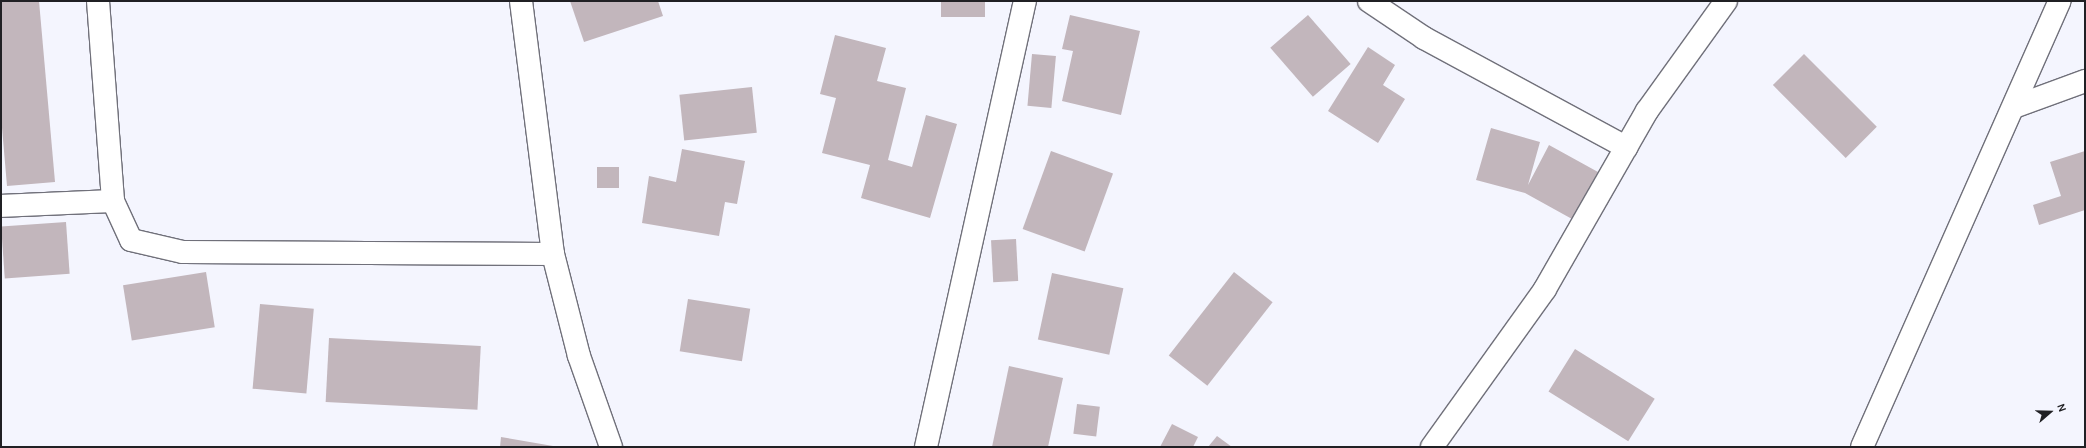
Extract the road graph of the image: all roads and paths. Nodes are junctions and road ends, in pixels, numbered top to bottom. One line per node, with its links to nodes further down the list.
1 (98, 1): 10 (street)
2 (520, 1): 12 (street)
3 (1024, 1): 14 (street)
4 (1369, 1): 9 (street)
5 (1726, 1): 9 (street)
6 (2060, 1): 8 (street)
7 (2085, 81): 8 (street)
8 (2014, 107): 16 (street)
9 (1626, 147): 15 (street)
10 (113, 201): 11 (street); 12 (street)
11 (1, 206)
12 (553, 254): 13 (street)
13 (611, 447)
14 (926, 447)
15 (1432, 447)
16 (1862, 447)

